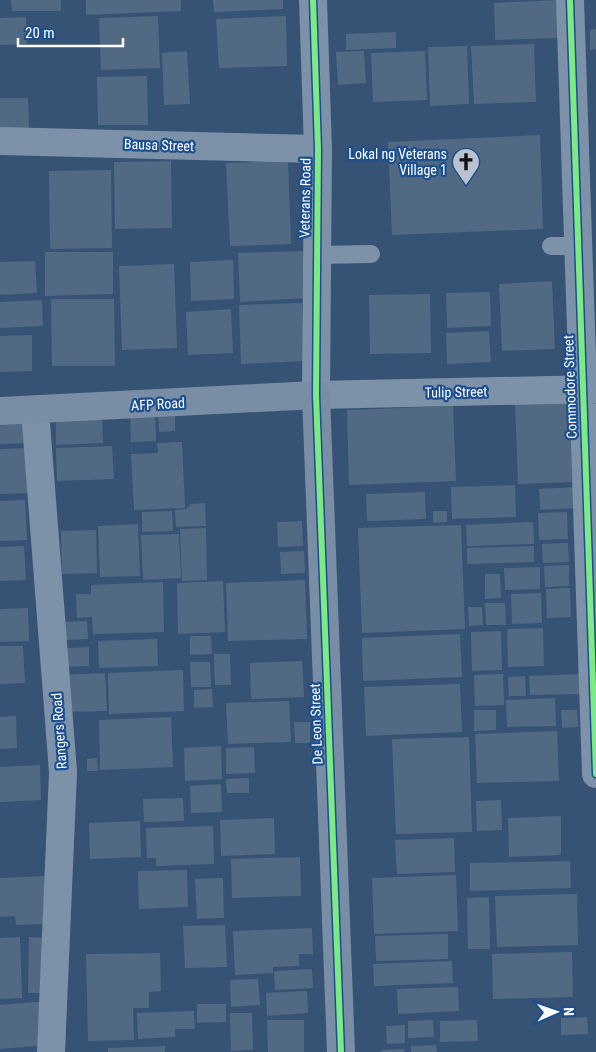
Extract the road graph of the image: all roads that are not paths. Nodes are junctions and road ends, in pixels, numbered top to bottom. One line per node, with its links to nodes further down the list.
1 (313, 0): 4 (street, Veterans Road)
2 (570, 0): 6 (street, Commodore Street)
3 (0, 141): 4 (street, Bausa Street)
4 (318, 149): 8 (street, Veterans Road)
5 (551, 246): 6 (lane)
6 (578, 246): 9 (street, Commodore Street)
7 (371, 254): 8 (lane)
8 (317, 255): 10 (street, Veterans Road)
9 (590, 389): 10 (street, Tulip Street); 13 (street, Commodore Street)
10 (316, 396): 11 (street, AFP Road); 15 (street, De Leon Street)
11 (35, 410): 12 (street, AFP Road); 14 (street, Rangers Road)
12 (0, 411)
13 (596, 774)
14 (51, 1052)
15 (341, 1052)

